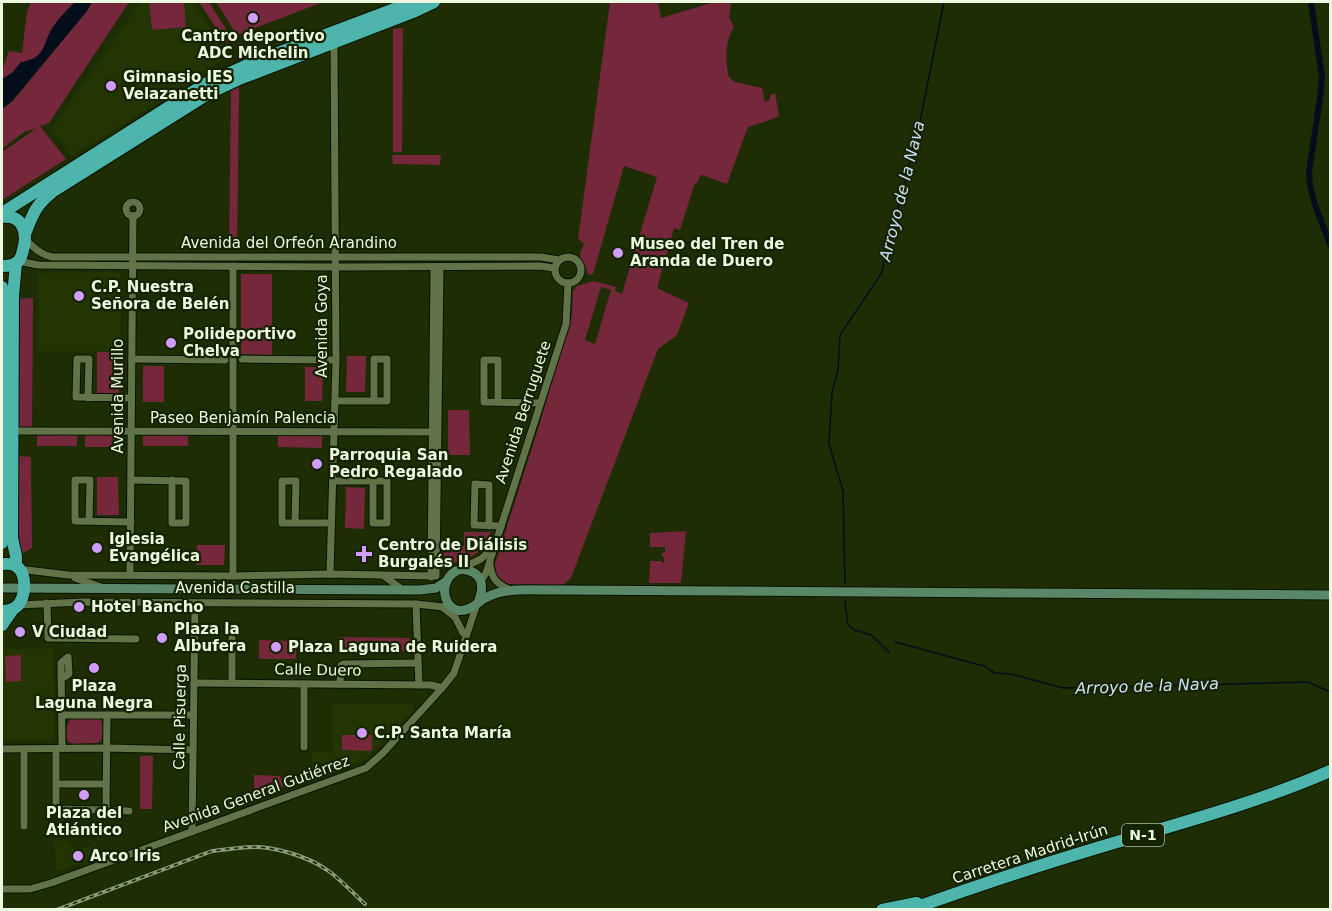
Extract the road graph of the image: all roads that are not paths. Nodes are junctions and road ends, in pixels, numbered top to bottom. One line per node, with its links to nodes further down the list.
1 (413, 2): 3 (highway)
2 (434, 2): 4 (highway)
3 (362, 21): 4 (street); 5 (highway)
4 (334, 42): 7 (highway); 9 (street, Avenida Goya)
5 (2, 215): 7 (highway)
6 (133, 216): 8 (street, Avenida Murillo)
7 (25, 236): 8 (street, Avenida del Orfeón Arandino); 11 (highway)
8 (132, 256): 9 (street, Avenida del Orfeón Arandino); 13 (street, Avenida Murillo)
9 (336, 257): 10 (street, Avenida del Orfeón Arandino); 15 (street, Avenida Goya)
10 (558, 260): 17 (street); 18 (street)
11 (17, 262): 12 (highway); 13 (street, Avenida del Orfeón Arandino); 51 (highway)
12 (2, 266)
13 (132, 266): 14 (street, Avenida del Orfeón Arandino); 20 (street, Avenida Murillo)
14 (233, 266): 15 (street, Avenida del Orfeón Arandino); 34 (street)
15 (336, 267): 16 (street, Avenida del Orfeón Arandino); 23 (street, Avenida Goya)
16 (437, 267): 17 (street, Avenida del Orfeón Arandino); 31 (street)
17 (554, 268): 18 (street)
18 (568, 283): 30 (street, Avenida Berruguete)
19 (2, 287): 24 (highway)
20 (132, 359): 22 (street); 26 (street, Avenida Murillo)
21 (242, 359): 23 (street)
22 (225, 360)
23 (336, 360): 27 (street, Avenida Goya)
24 (3, 364): 36 (highway)
25 (88, 398): 25 (street); 26 (street)
26 (131, 398): 33 (street, Avenida Murillo)
27 (334, 400): 28 (street); 35 (street, Avenida Goya)
28 (374, 401): 28 (street)
29 (498, 402): 29 (street); 30 (street)
30 (540, 403): 46 (street, Avenida Berruguete)
31 (435, 429): 35 (street, Paseo Benjamín Palencia); 57 (street, Avenida Castilla)
32 (16, 431): 33 (street, Paseo Benjamín Palencia)
33 (131, 431): 34 (street, Paseo Benjamín Palencia); 37 (street, Avenida Murillo)
34 (233, 431): 35 (street, Paseo Benjamín Palencia); 56 (street)
35 (334, 432): 39 (street, Avenida Goya)
36 (2, 471): 47 (highway)
37 (131, 480): 38 (street); 42 (street, Avenida Murillo)
38 (172, 480): 38 (street)
39 (333, 480): 40 (street); 44 (street, Avenida Goya)
40 (373, 481): 40 (street)
41 (89, 521): 41 (street); 42 (street)
42 (131, 522): 55 (street, Avenida Murillo)
43 (295, 523): 43 (street); 44 (street)
44 (332, 524): 53 (street, Avenida Goya)
45 (489, 526): 45 (street); 46 (street)
46 (501, 526): 48 (street, Avenida Berruguete)
47 (2, 543)
48 (493, 548): 49 (street, Avenida Berruguete); 52 (street)
49 (490, 559): 59 (street, Avenida Berruguete); 65 (street)
50 (2, 564): 51 (highway)
51 (17, 567): 54 (street, Avenida Castilla); 61 (highway)
52 (459, 570): 58 (street); 59 (street)
53 (330, 574): 56 (street, Avenida Castilla); 57 (street, Avenida Castilla)
54 (68, 575): 55 (street, Avenida Castilla); 62 (street, Avenida Castilla)
55 (130, 575): 56 (street, Avenida Castilla)
56 (233, 576)
57 (384, 576): 63 (street)
58 (447, 581): 64 (street, Avenida Castilla); 71 (street)
59 (481, 582): 65 (street); 70 (street)
60 (2, 588): 61 (street, Avenida Castilla)
61 (24, 588): 62 (street, Avenida Castilla); 72 (highway)
62 (106, 589): 63 (street, Avenida Castilla)
63 (403, 590): 64 (street, Avenida Castilla)
64 (420, 590): 71 (street, Avenida Castilla)
65 (513, 591): 66 (street); 70 (street)
66 (1330, 595)
67 (47, 603): 68 (street, Avenida Castilla); 72 (street, Avenida Castilla); 76 (street)
68 (195, 603): 69 (street, Avenida Castilla); 80 (street, Calle Pisuerga)
69 (416, 604): 71 (street, Avenida Castilla); 78 (street)
70 (477, 604): 71 (street); 77 (street, Avenida General Gutiérrez)
71 (448, 606): 74 (street); 74 (street, Avenida General Gutiérrez)
72 (11, 608): 73 (highway)
73 (2, 625)
74 (463, 633): 77 (street, Avenida General Gutiérrez)
75 (232, 638): 81 (street)
76 (136, 639)
77 (464, 643): 85 (street, Avenida General Gutiérrez)
78 (418, 663): 83 (street); 84 (street)
79 (61, 679): 86 (street)
80 (194, 683): 81 (street, Calle Duero); 88 (street, Calle Pisuerga)
81 (232, 683): 82 (street, Calle Duero)
82 (304, 684): 83 (street, Calle Duero); 89 (street)
83 (340, 684): 84 (street, Calle Duero)
84 (419, 685): 85 (street, Calle Duero)
85 (442, 688): 101 (street, Avenida General Gutiérrez)
86 (62, 715): 87 (street); 91 (street)
87 (107, 715): 88 (street); 92 (street)
88 (193, 715): 94 (street, Calle Pisuerga)
89 (304, 747)
90 (24, 748): 91 (street); 93 (street); 100 (street)
91 (59, 748): 92 (street); 96 (street)
92 (106, 748): 94 (street); 97 (street)
93 (2, 749)
94 (193, 750): 101 (street, Calle Pisuerga)
95 (1330, 771): 103 (highway, Carretera Madrid-Irún / N-1)
96 (56, 784): 97 (street); 98 (street)
97 (106, 784): 98 (street)
98 (106, 810): 99 (street)
99 (129, 811)
100 (24, 826)
101 (192, 832): 102 (street, Avenida General Gutiérrez)
102 (2, 889)
103 (954, 894): 104 (highway, Carretera Madrid-Irún / N-1); 105 (highway, N-1)
104 (939, 899): 106 (highway, Carretera Madrid-Irún / N-1); 107 (highway, N-1)
105 (882, 909)
106 (909, 909)
107 (921, 909)

